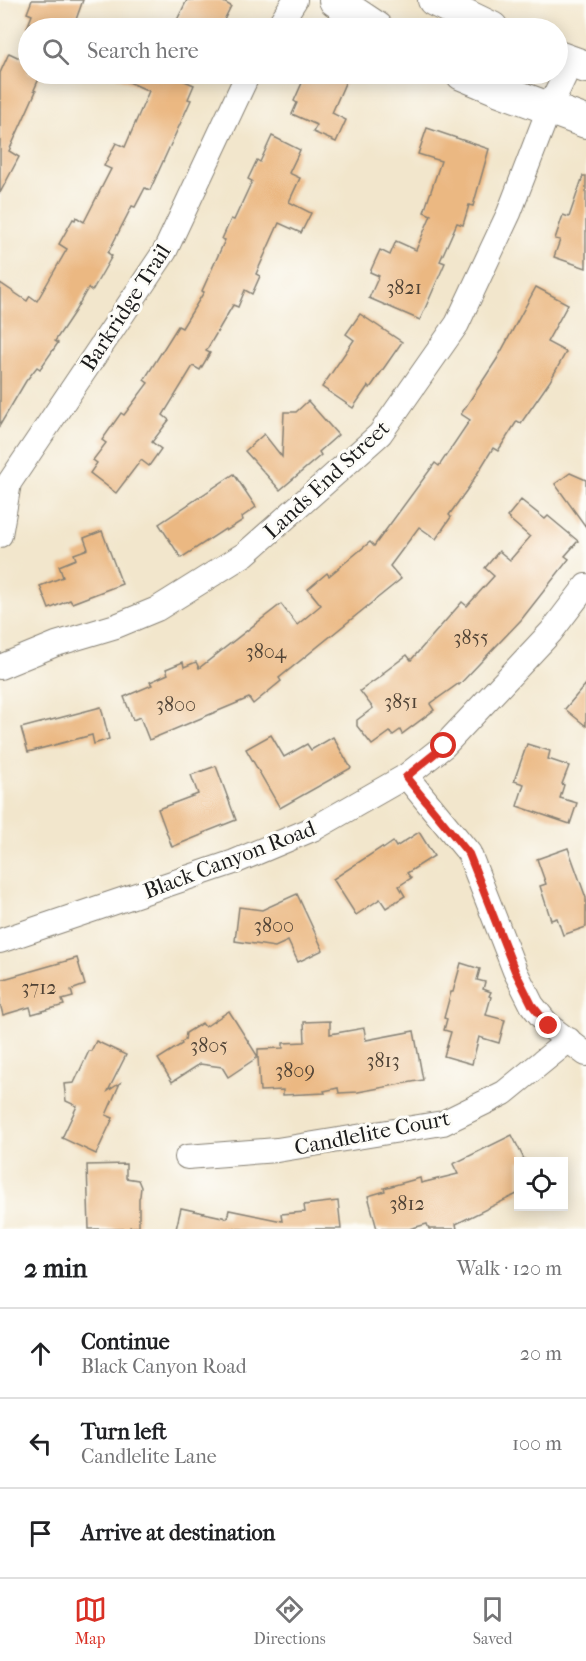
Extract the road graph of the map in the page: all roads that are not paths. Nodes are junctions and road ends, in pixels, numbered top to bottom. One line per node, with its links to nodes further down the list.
1 (295, 0): 4 (street)
2 (334, 0): 5 (main road)
3 (434, 0): 6 (main road)
4 (283, 18)
5 (362, 18)
6 (471, 18)
7 (243, 84): 12 (street, Barkridge Trail)
8 (486, 84): 10 (main road)
9 (561, 84): 10 (street, Lands End Street)
10 (549, 109): 11 (main road); 14 (street, Lands End Street)
11 (586, 122)
12 (0, 535)
13 (586, 586): 15 (street, Black Canyon Road)
14 (0, 660)
15 (406, 777): 16 (street, Black Canyon Road); 17 (street)
16 (0, 941)
17 (577, 1047): 18 (street, Candlelite Court)
18 (187, 1157)

